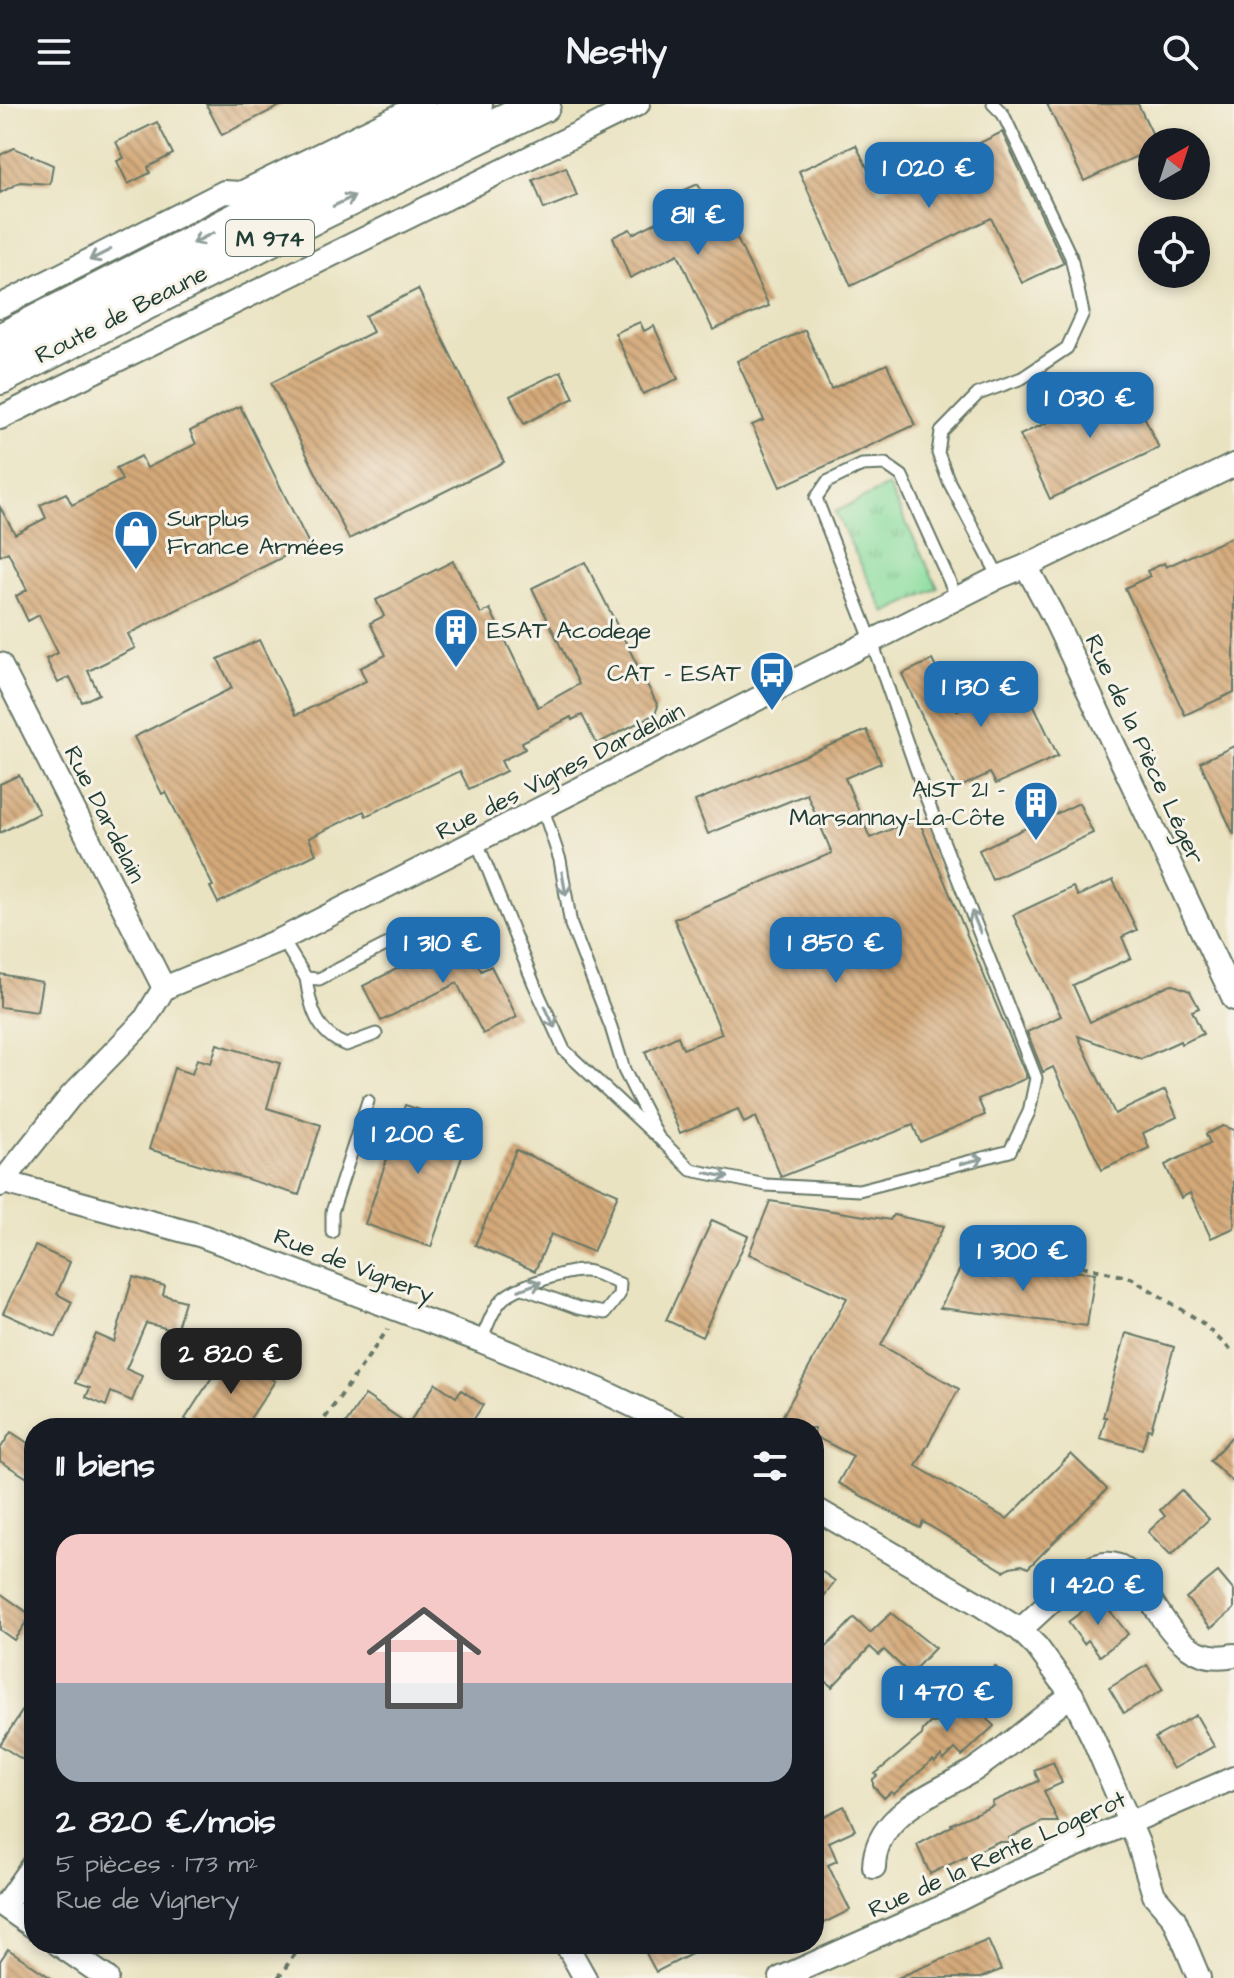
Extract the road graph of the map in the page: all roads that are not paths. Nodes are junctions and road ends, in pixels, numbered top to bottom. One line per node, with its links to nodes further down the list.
1 (423, 104): 6 (street, one-way to 6)
2 (474, 104): 7 (main road, Route de Beaune / M 974, one-way to 7)
3 (542, 104): 8 (main road, Route de Beaune / M 974, one-way to 3)
4 (638, 104): 9 (street)
5 (993, 104): 12 (lane)
6 (0, 306)
7 (0, 342)
8 (0, 376)
9 (0, 418)
10 (1234, 465): 11 (street, Rue des Vignes Dardelain)
11 (1026, 566): 12 (street, Rue des Vignes Dardelain); 22 (street, Rue de la Pièce Léger)
12 (999, 577): 13 (street, Rue des Vignes Dardelain)
13 (958, 600): 14 (street, Rue des Vignes Dardelain); 14 (lane)
14 (872, 642): 16 (street, Rue des Vignes Dardelain); 25 (lane, one-way to 14)
15 (0, 664): 21 (street, Rue Dardelain)
16 (543, 809): 17 (street, Rue des Vignes Dardelain); 25 (lane, one-way to 25)
17 (477, 842): 19 (street, Rue des Vignes Dardelain); 25 (lane, one-way to 25)
18 (429, 923): 20 (lane)
19 (282, 939): 20 (lane); 21 (street, Rue des Vignes Dardelain)
20 (306, 978): 23 (lane)
21 (164, 988): 26 (street)
22 (1234, 999)
23 (376, 1034)
24 (368, 1101): 27 (lane)
25 (658, 1137)
26 (1, 1182): 29 (street, Rue de Vignery)
27 (332, 1232)
28 (523, 1288): 28 (lane, one-way to 28); 29 (lane)
29 (481, 1341): 30 (street, Rue de Vignery)
30 (659, 1418)
31 (824, 1514): 32 (street)
32 (1020, 1630): 33 (street); 34 (street)
33 (1234, 1655)
34 (1072, 1695): 36 (street); 37 (street)
35 (1234, 1778): 36 (street, Rue de la Rente Logerot)
36 (1129, 1822): 45 (street, Rue de la Rente Logerot); 46 (street)
37 (874, 1867)
38 (24, 1876): 39 (street)
39 (1, 1907): 40 (street)
40 (24, 1921)
41 (72, 1954): 43 (street)
42 (572, 1954): 44 (street)
43 (107, 1978)
44 (585, 1978)
45 (781, 1978)
46 (1199, 1978)

